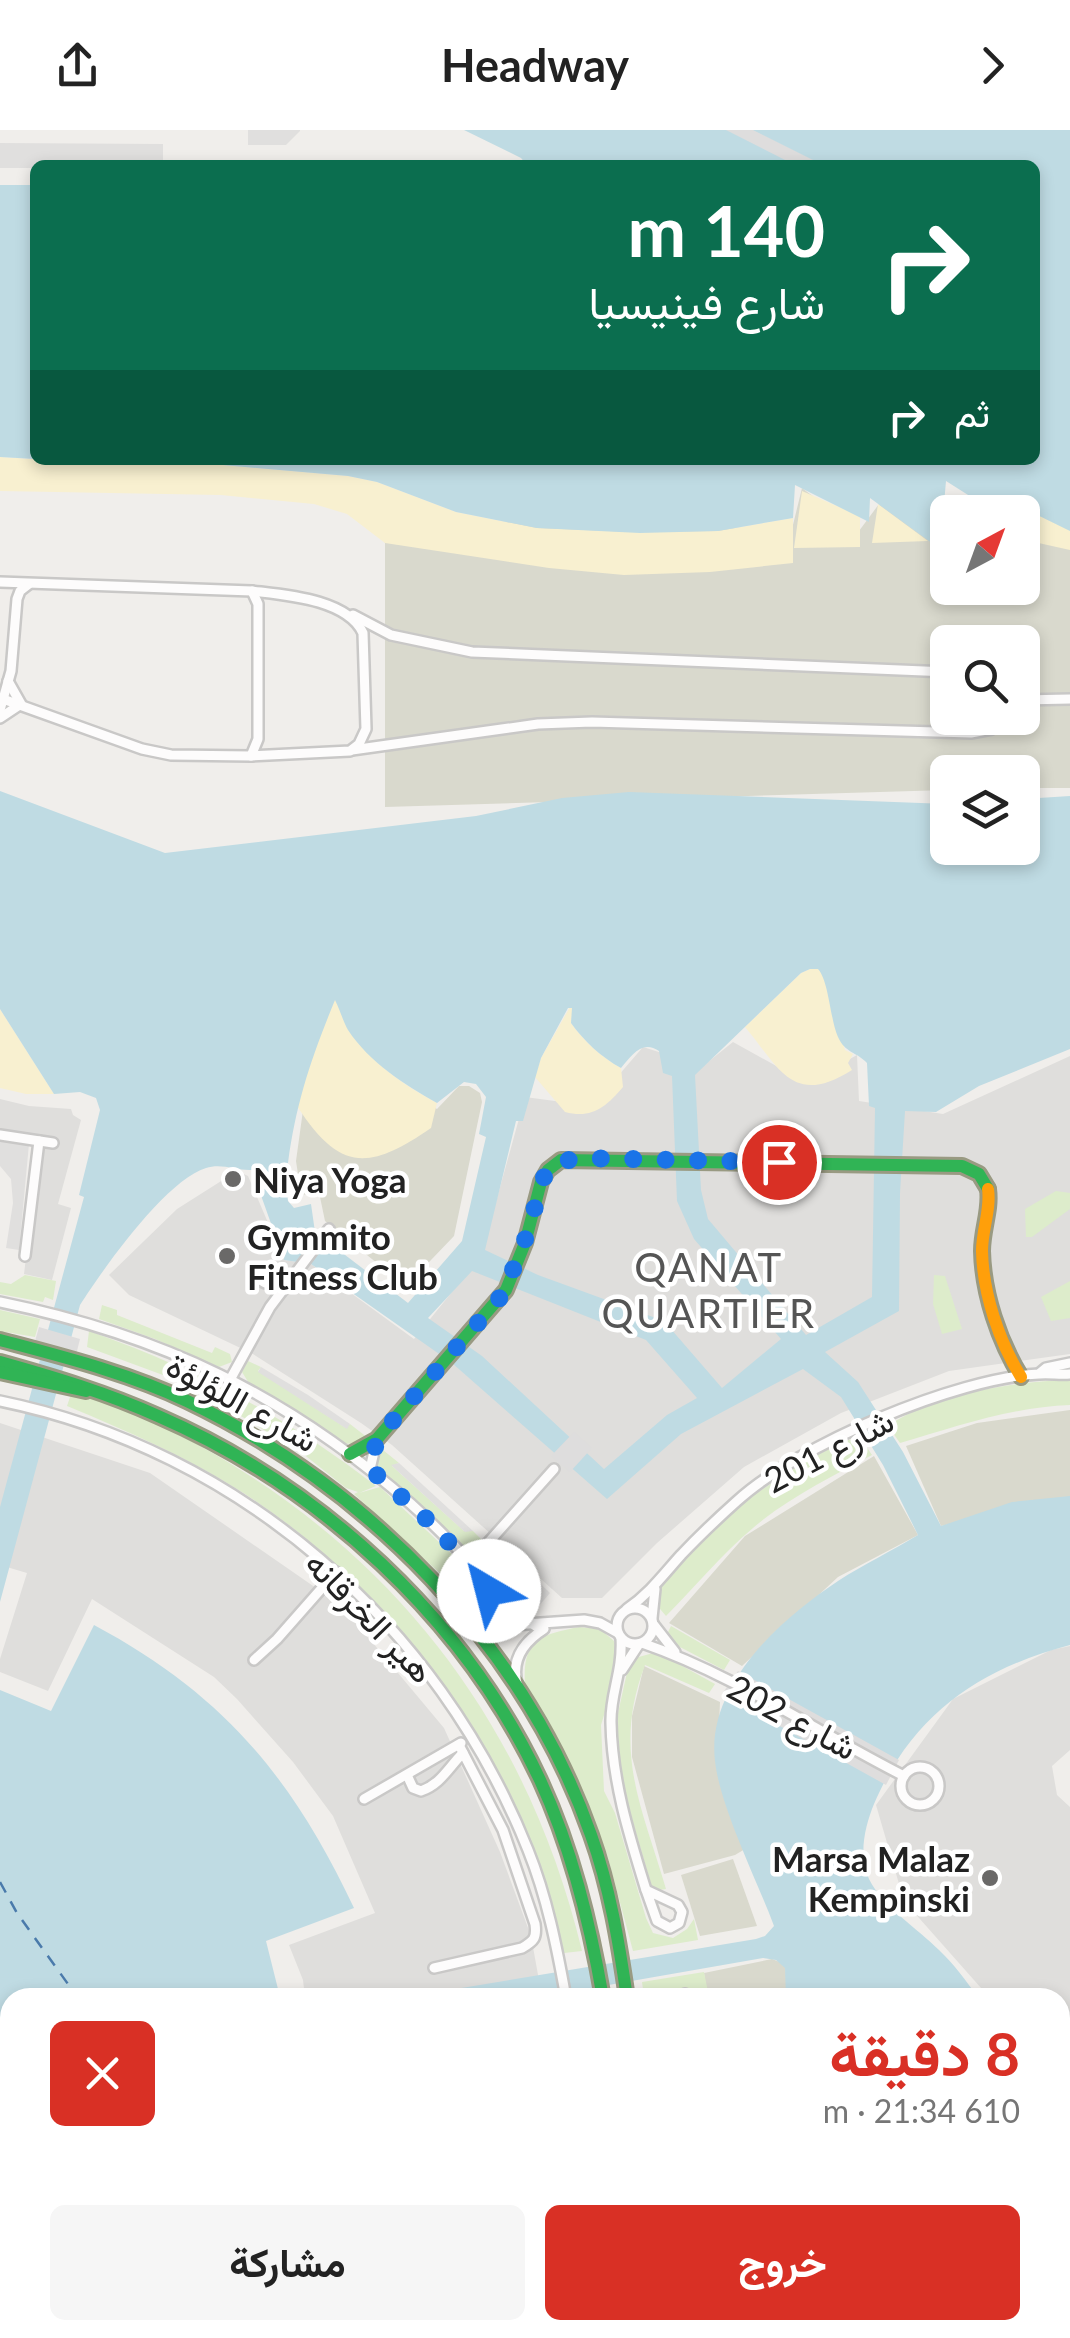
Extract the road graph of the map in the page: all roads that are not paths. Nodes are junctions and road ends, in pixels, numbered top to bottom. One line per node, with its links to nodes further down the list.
1 (0, 582): 2 (street)
2 (29, 584): 3 (street); 8 (street)
3 (252, 591): 4 (street); 18 (street)
4 (339, 610): 5 (street); 6 (street)
5 (391, 635): 6 (street); 7 (street)
6 (364, 645): 14 (street)
7 (930, 671)
8 (8, 682): 11 (street); 12 (street)
9 (1070, 699): 10 (street)
10 (1040, 700)
11 (1, 702): 12 (street)
12 (21, 704): 13 (street); 18 (street)
13 (0, 718)
14 (366, 730): 16 (street); 17 (street)
15 (930, 733): 16 (street)
16 (386, 747): 17 (street)
17 (350, 751): 18 (street)
18 (251, 756)
19 (0, 1134): 20 (street)
20 (40, 1141): 21 (street); 23 (street)
21 (53, 1143)
22 (329, 1229): 34 (street)
23 (25, 1256)
24 (0, 1302): 34 (street)
25 (0, 1340): 45 (main road, شارع اللؤلؤة)
26 (1009, 1360): 33 (main road); 35 (street); 37 (main road)
27 (0, 1362): 30 (main road, شارع اللؤلؤة)
28 (1070, 1364): 31 (street, شارع 201)
29 (0, 1372): 30 (main road)
30 (29, 1374): 66 (main road, شارع اللؤلؤة)
31 (1040, 1374): 32 (street, شارع 201); 33 (street, شارع 201)
32 (1070, 1374)
33 (1021, 1376): 35 (street, شارع 201)
34 (231, 1378): 38 (street)
35 (1005, 1380): 44 (street, شارع 201)
36 (0, 1401): 42 (street, هير الخرقانه)
37 (377, 1439): 38 (main road); 39 (street)
38 (350, 1454): 39 (street)
39 (370, 1469): 41 (street)
40 (554, 1469): 41 (street)
41 (470, 1563): 43 (street)
42 (336, 1572): 55 (street); 58 (street, هير الخرقانه)
43 (486, 1582): 45 (street); 50 (street)
44 (654, 1589): 46 (street, شارع 201); 48 (street)
45 (444, 1593): 50 (street, شارع 201); 57 (main road, شارع اللؤلؤة)
46 (624, 1612): 48 (street); 49 (street, شارع 201); 52 (street)
47 (563, 1620): 49 (street, شارع 201); 50 (street, شارع 201); 51 (street, شارع 201)
48 (652, 1621): 53 (street); 54 (street, شارع 202)
49 (600, 1622): 52 (street)
50 (530, 1623): 51 (street)
51 (542, 1630): 57 (street)
52 (619, 1636): 53 (street); 56 (street)
53 (641, 1643): 54 (street, شارع 202); 56 (street)
54 (681, 1657): 61 (street, شارع 202)
55 (254, 1660)
56 (621, 1672): 63 (street)
57 (529, 1707): 67 (main road, شارع اللؤلؤة)
58 (472, 1737): 59 (street); 65 (street, هير الخرقانه)
59 (461, 1749): 60 (street); 60 (street); 64 (street)
60 (407, 1775): 62 (street)
61 (904, 1776): 61 (street)
62 (364, 1800)
63 (646, 1890): 63 (street)
64 (434, 1968)
65 (564, 1988)
66 (601, 1988)
67 (626, 1988)

